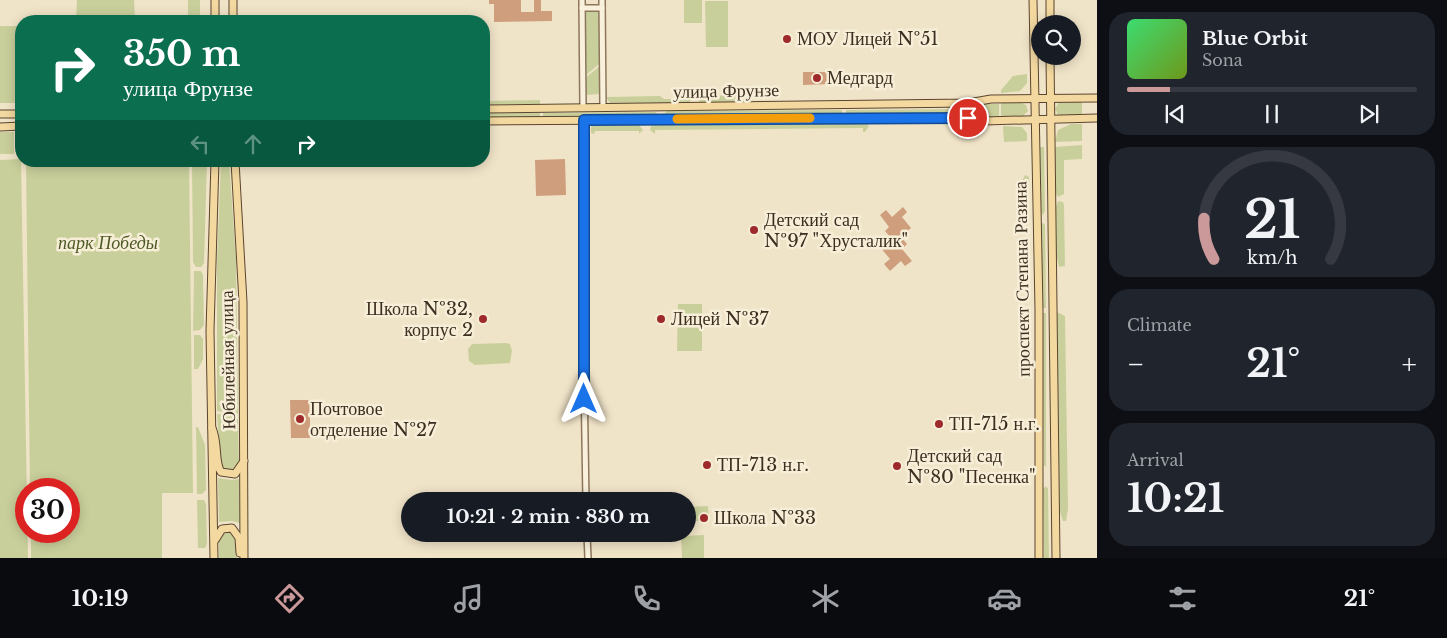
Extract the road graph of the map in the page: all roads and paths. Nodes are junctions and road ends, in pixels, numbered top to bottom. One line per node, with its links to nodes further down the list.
1 (215, 0): 9 (main road)
2 (232, 0): 10 (main road)
3 (582, 0): 7 (street)
4 (602, 0): 8 (street)
5 (1033, 0): 13 (main road, проспект Степана Разина)
6 (1050, 0): 11 (main road)
7 (582, 8): 8 (street); 18 (street)
8 (602, 8): 19 (street)
9 (215, 15)
10 (233, 15)
11 (1050, 15)
12 (1050, 65): 14 (main road, проспект Степана Разина)
13 (1034, 97): 14 (main road, улица Фрунзе); 16 (main road, улица Фрунзе); 27 (main road, проспект Степана Разина)
14 (1050, 97): 15 (main road, улица Фрунзе); 28 (main road, проспект Степана Разина)
15 (1097, 98)
16 (968, 103): 17 (main road, улица Фрунзе); 23 (main road)
17 (659, 107): 19 (main road, улица Фрунзе); 26 (main road)
18 (583, 108): 19 (main road, улица Фрунзе); 20 (main road, улица Фрунзе)
19 (603, 108)
20 (490, 109)
21 (0, 114): 22 (main road)
22 (15, 114)
23 (968, 118): 26 (main road, улица Фрунзе); 27 (main road, улица Фрунзе)
24 (1097, 118): 28 (main road, улица Фрунзе)
25 (584, 120): 26 (main road, улица Фрунзе); 29 (main road, улица Фрунзе); 44 (street)
26 (660, 120)
27 (1034, 120): 28 (main road, улица Фрунзе); 35 (main road, проспект Степана Разина)
28 (1050, 120): 34 (main road, проспект Степана Разина)
29 (490, 121)
30 (0, 126): 31 (main road)
31 (15, 126)
32 (214, 167): 38 (main road, Юбилейная улица)
33 (235, 167): 39 (main road, Юбилейная улица)
34 (1051, 212): 35 (main road); 37 (main road, проспект Степана Разина)
35 (1037, 214): 36 (main road, проспект Степана Разина)
36 (1037, 223): 37 (main road); 40 (main road, проспект Степана Разина)
37 (1051, 223): 41 (main road, проспект Степана Разина)
38 (211, 426): 39 (main road); 46 (main road, Юбилейная улица)
39 (244, 459): 49 (main road, Юбилейная улица)
40 (1040, 464): 41 (main road); 43 (main road, проспект Степана Разина)
41 (1054, 465): 42 (main road, проспект Степана Разина)
42 (1054, 487): 43 (main road); 52 (main road, проспект Степана Разина)
43 (1039, 488): 51 (main road, проспект Степана Разина)
44 (586, 492)
45 (587, 542): 50 (street)
46 (214, 544): 47 (main road, Юбилейная улица); 48 (main road)
47 (214, 558)
48 (240, 558)
49 (244, 558)
50 (588, 558)
51 (1039, 558)
52 (1056, 558)

